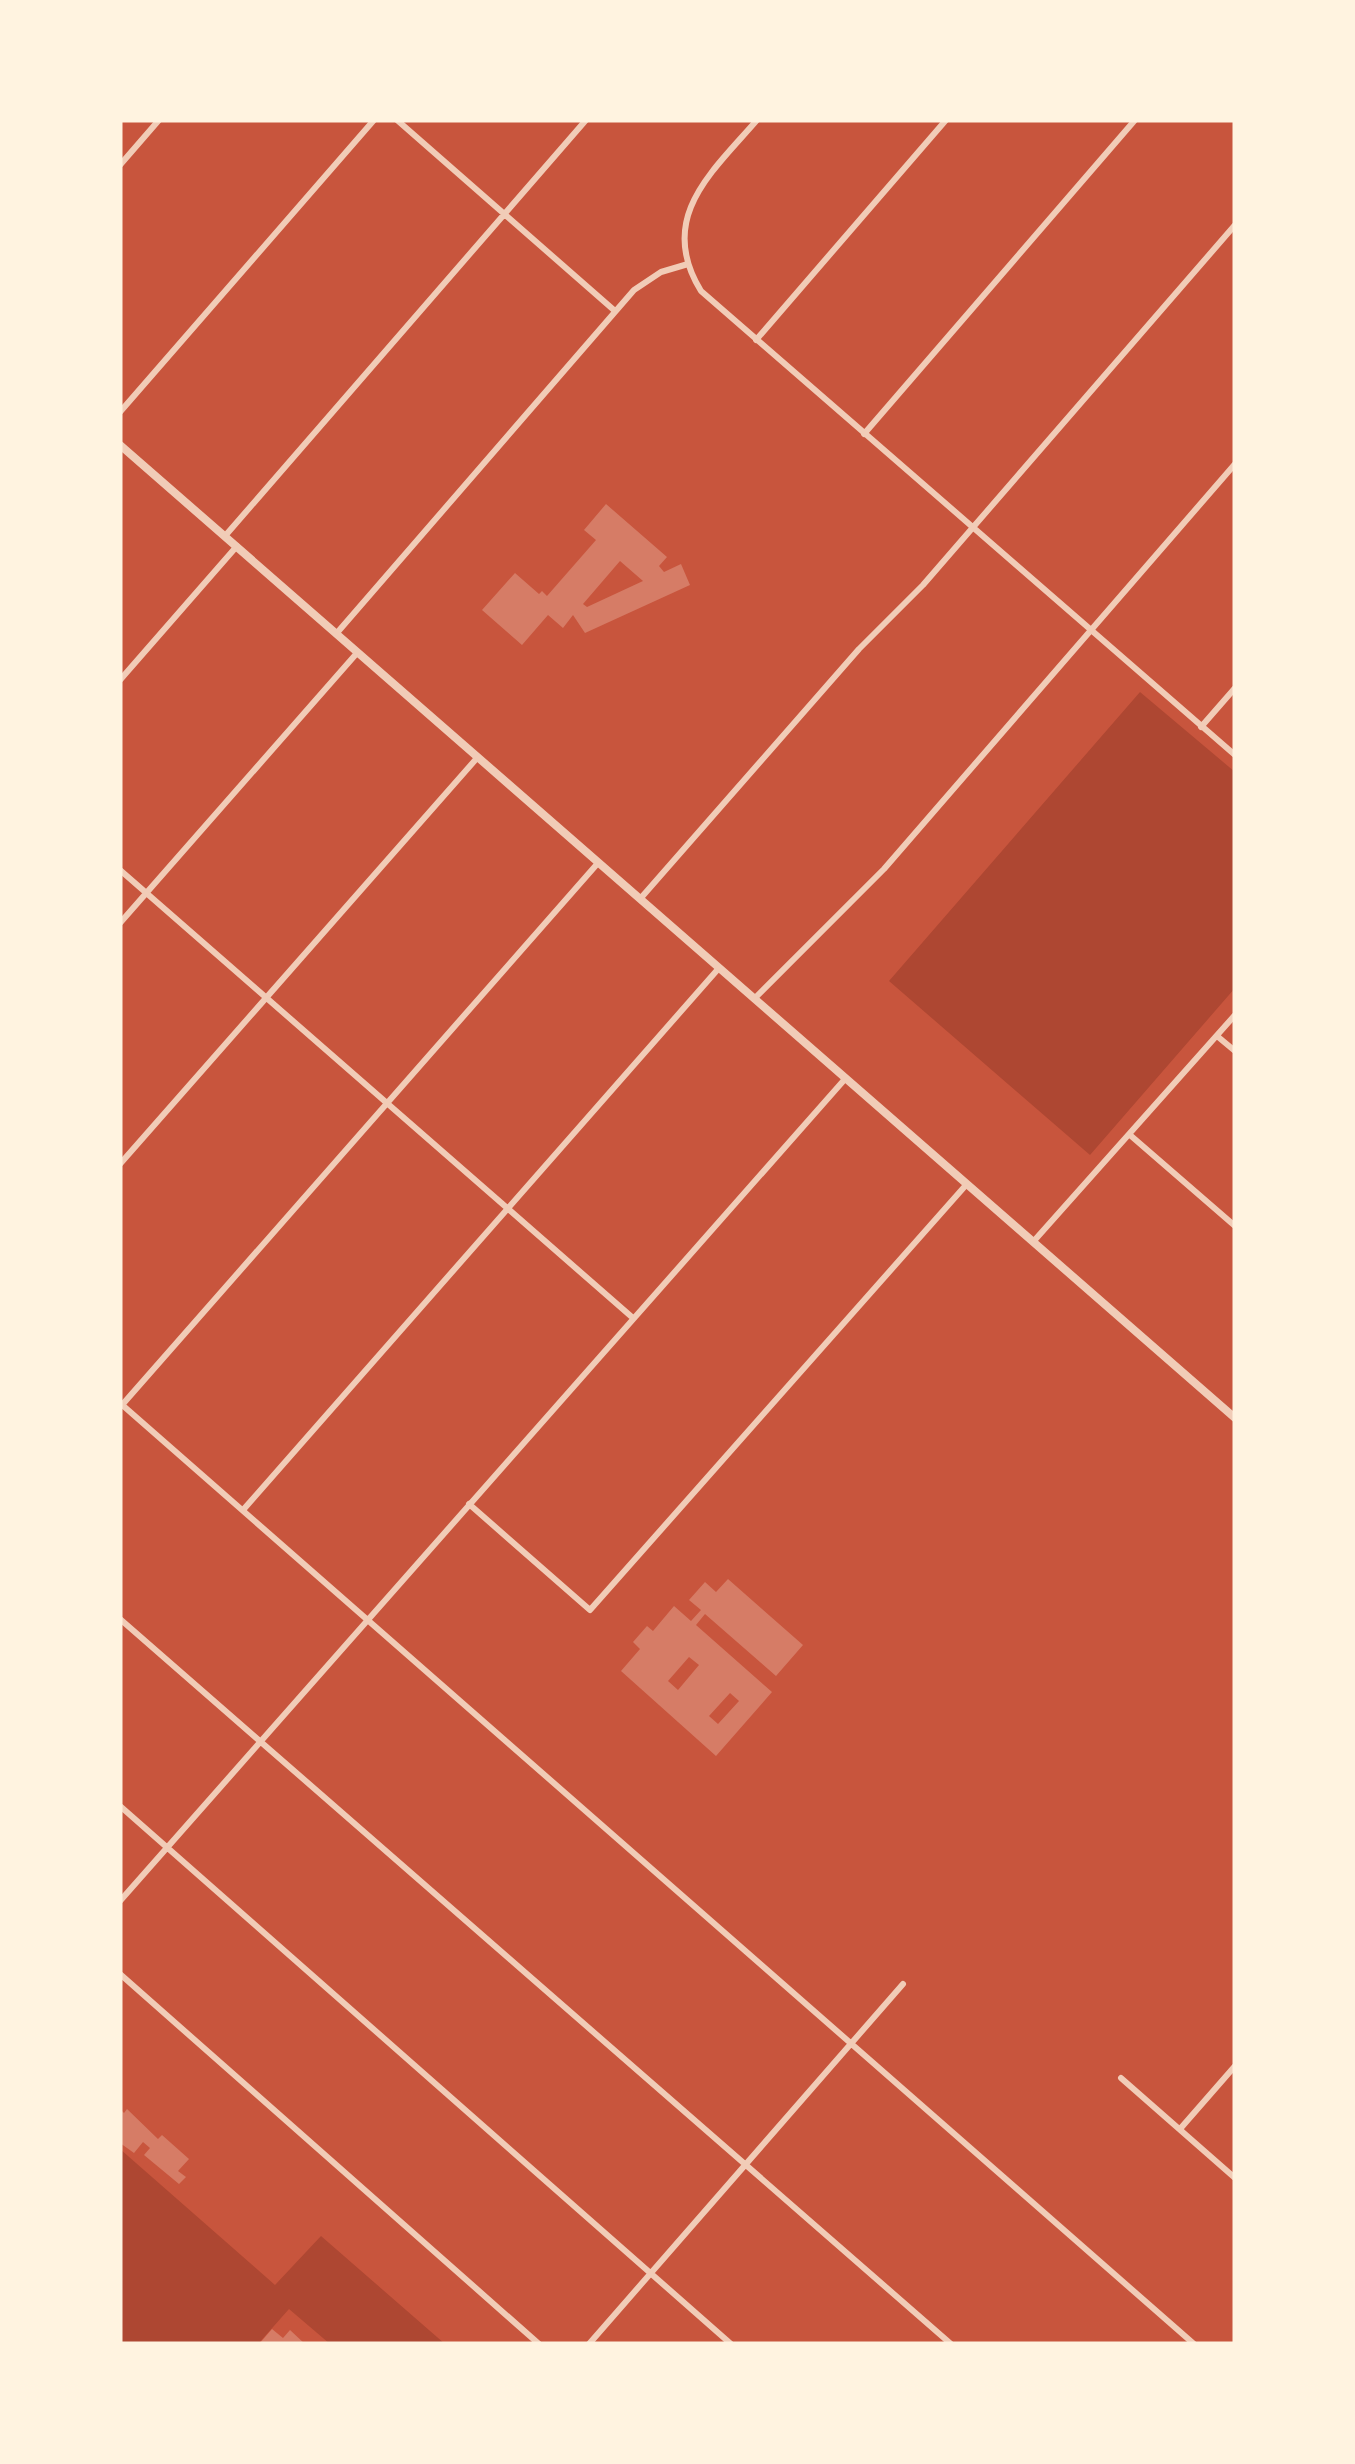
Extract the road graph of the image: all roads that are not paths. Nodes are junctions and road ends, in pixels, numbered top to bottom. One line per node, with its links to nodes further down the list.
1 (160, 120): 8 (street)
2 (374, 120): 14 (street)
3 (397, 120): 9 (street)
4 (586, 120): 9 (street)
5 (757, 120): 11 (street)
6 (946, 120): 13 (street)
7 (1134, 120): 15 (street)
8 (120, 166)
9 (504, 214): 12 (street); 19 (street)
10 (1235, 224): 18 (street)
11 (688, 264): 12 (street); 13 (street)
12 (615, 311): 22 (street)
13 (756, 340): 15 (street)
14 (120, 412)
15 (864, 434): 18 (street)
16 (120, 445): 19 (street)
17 (1235, 464): 21 (street)
18 (973, 528): 21 (street); 32 (street)
19 (225, 536): 20 (street)
20 (236, 546): 22 (street); 24 (street)
21 (1091, 630): 26 (street); 36 (street)
22 (336, 634): 23 (street)
23 (357, 653): 28 (street); 31 (street)
24 (120, 680)
25 (1235, 688): 26 (street)
26 (1201, 726): 27 (street)
27 (1235, 755)
28 (477, 758): 29 (street); 35 (street)
29 (598, 863): 32 (street); 41 (street)
30 (120, 870): 31 (street)
31 (146, 893): 33 (street); 35 (street)
32 (640, 899): 34 (street)
33 (120, 923)
34 (719, 968): 36 (street); 45 (street)
35 (266, 998): 41 (street); 43 (street)
36 (754, 1000): 40 (street)
37 (1235, 1014): 38 (street)
38 (1217, 1036): 39 (street); 42 (street)
39 (1235, 1052)
40 (845, 1079): 44 (street); 48 (street)
41 (387, 1104): 45 (street); 49 (street)
42 (1130, 1135): 46 (street); 47 (street)
43 (120, 1164)
44 (966, 1184): 47 (street); 51 (street)
45 (508, 1209): 48 (street); 52 (street)
46 (1235, 1226)
47 (1033, 1242): 50 (street)
48 (633, 1318): 51 (street)
49 (121, 1404): 52 (street)
50 (1235, 1418)
51 (469, 1504): 54 (street)
52 (244, 1510): 54 (street)
53 (120, 1618): 55 (street)
54 (368, 1619): 55 (street); 61 (street)
55 (260, 1741): 57 (street); 65 (street)
56 (120, 1806): 57 (street)
57 (168, 1847): 58 (street); 67 (street)
58 (120, 1901)
59 (120, 1974): 68 (street)
60 (903, 1984): 61 (street)
61 (850, 2044): 65 (street); 72 (street)
62 (1235, 2066): 64 (street)
63 (1122, 2078): 64 (street)
64 (1180, 2130): 66 (street)
65 (744, 2165): 67 (street); 71 (street)
66 (1235, 2178)
67 (650, 2273): 69 (street); 70 (street)
68 (539, 2344)
69 (589, 2344)
70 (731, 2344)
71 (950, 2344)
72 (1194, 2344)

